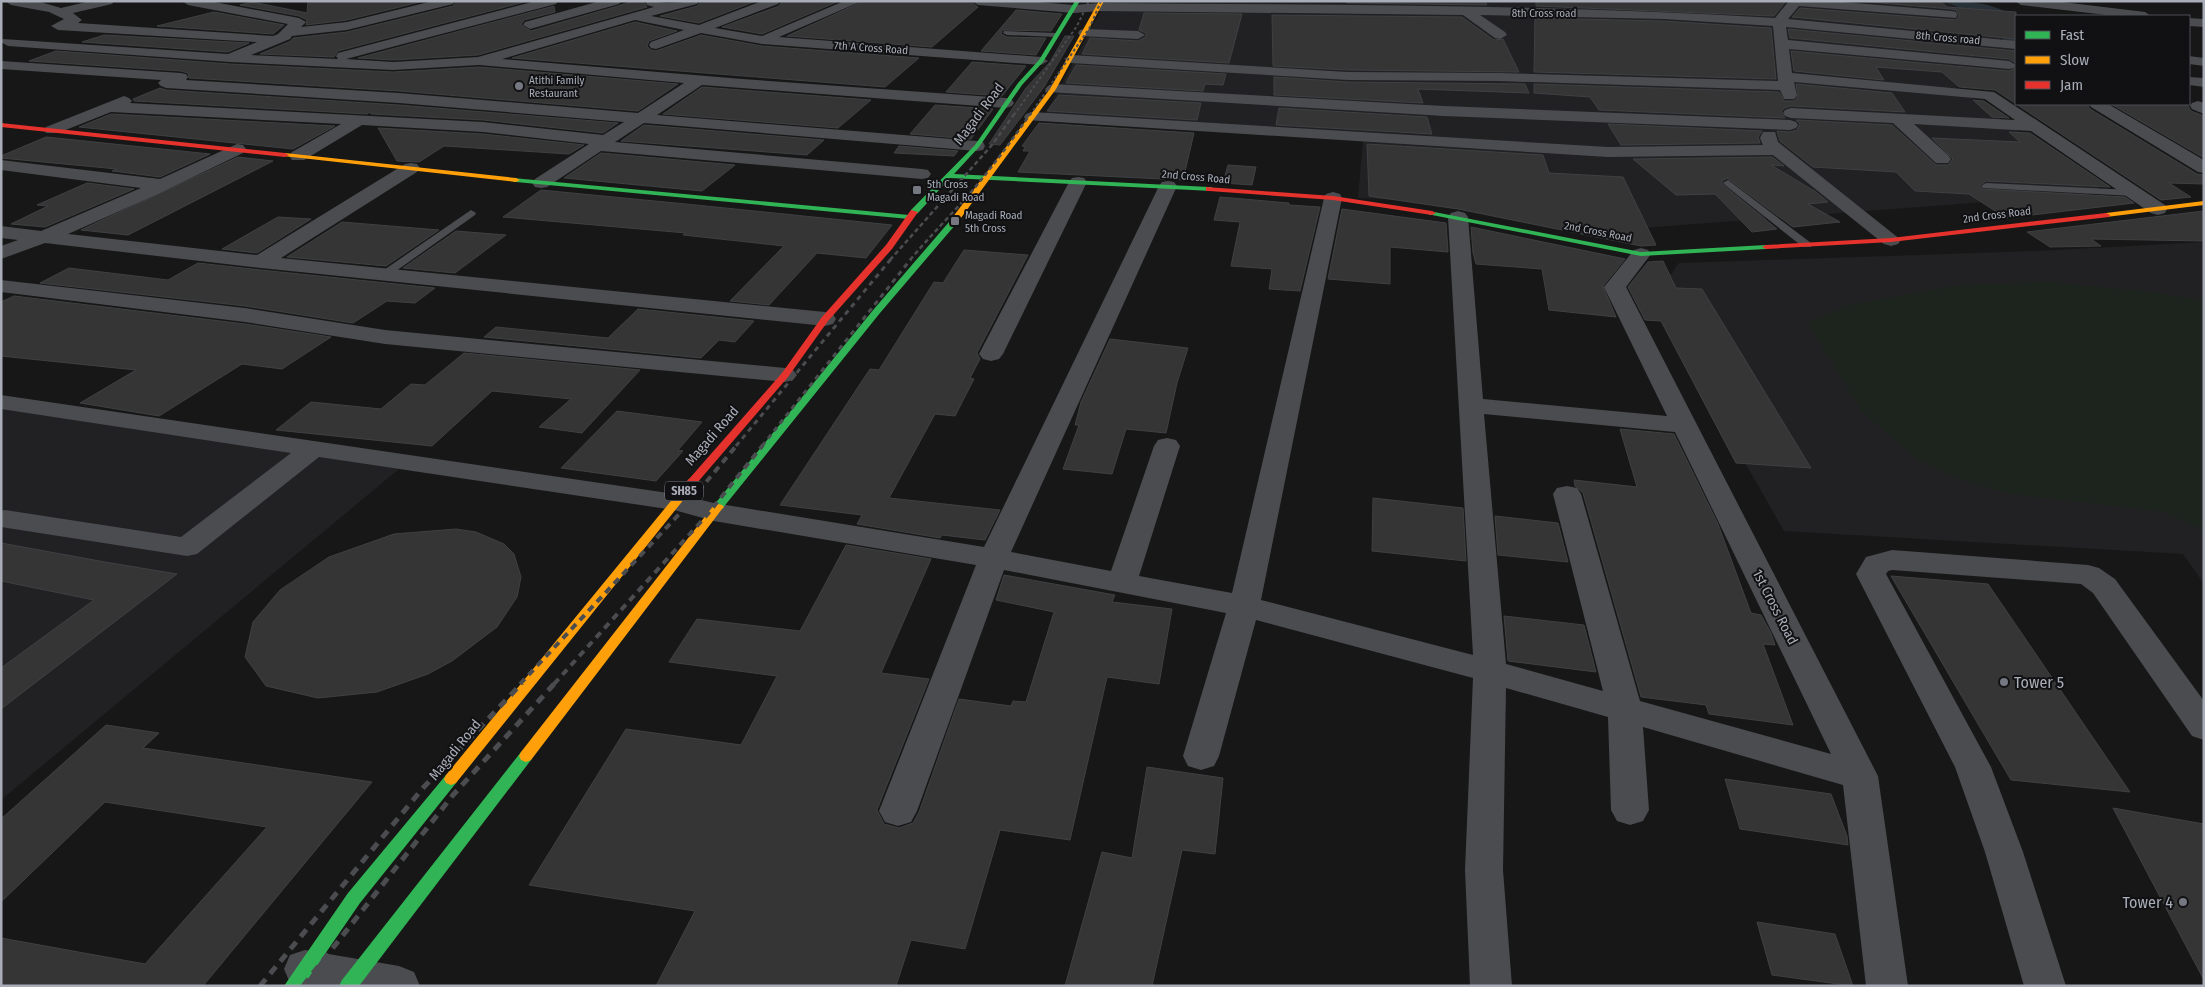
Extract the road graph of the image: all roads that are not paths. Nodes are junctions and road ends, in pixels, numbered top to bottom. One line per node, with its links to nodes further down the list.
1 (12, 1): 29 (street)
2 (108, 1): 29 (street)
3 (188, 1): 30 (street)
4 (552, 1): 57 (street)
5 (615, 1): 31 (street)
6 (647, 1): 19 (street)
7 (693, 1): 19 (street)
8 (774, 1): 32 (street)
9 (856, 1): 42 (street)
10 (978, 1): 14 (street)
11 (1652, 1): 22 (street)
12 (2021, 1): 24 (street)
13 (1796, 2): 23 (street); 26 (street)
14 (1018, 3): 16 (street)
15 (1101, 4): 16 (street, 8th Cross road); 17 (street, 8th Cross road); 34 (main road, SH85)
16 (1076, 5): 38 (main road, Magadi Road / SH85)
17 (1409, 6): 20 (street, 8th Cross road)
18 (450, 7): 30 (street); 37 (street)
19 (668, 7): 25 (street)
20 (1467, 12): 22 (street, 8th Cross road); 40 (street)
21 (326, 15): 30 (street)
22 (1664, 15): 26 (street, 8th Cross road)
23 (1951, 15)
24 (2137, 15)
25 (632, 17): 32 (street, 7th A Cross Road); 47 (street)
26 (1779, 22): 44 (street); 46 (street, 8th Cross road)
27 (2190, 22): 28 (street)
28 (2204, 23)
29 (50, 25): 30 (street); 43 (street)
30 (291, 26): 51 (street)
31 (519, 28)
32 (702, 29): 42 (street, 7th A Cross Road); 45 (street)
33 (1007, 33): 38 (lane)
34 (1085, 33): 39 (street); 52 (main road, SH85)
35 (867, 34): 48 (street)
36 (2190, 34): 41 (street)
37 (366, 35)
38 (1056, 35): 54 (main road, Magadi Road / SH85)
39 (1138, 35)
40 (1500, 35)
41 (2204, 36)
42 (762, 40): 48 (street, 7th A Cross Road)
43 (5, 43): 51 (street)
44 (1781, 44): 59 (street); 65 (street)
45 (656, 45)
46 (2015, 45)
47 (533, 46): 50 (street); 55 (street)
48 (852, 46): 54 (street, 7th A Cross Road)
49 (442, 50): 60 (street)
50 (566, 51)
51 (230, 58): 57 (street); 61 (street)
52 (1071, 59): 65 (street); 70 (main road, SH85)
53 (2190, 60): 56 (street)
54 (1041, 61): 69 (main road, Magadi Road / SH85)
55 (479, 62): 60 (street); 63 (street)
56 (2204, 62)
57 (317, 63): 60 (street)
58 (1, 64): 61 (street)
59 (2009, 65)
60 (384, 66)
61 (181, 77): 66 (street)
62 (832, 78): 71 (street)
63 (699, 80): 71 (street); 80 (street)
64 (2190, 81): 67 (street)
65 (1786, 82): 73 (street); 82 (street)
66 (166, 83): 74 (street); 76 (street)
67 (2204, 83)
68 (999, 85): 69 (street)
69 (1018, 86): 77 (main road, Magadi Road / SH85)
70 (1053, 89): 79 (main road, SH85); 82 (street)
71 (820, 90): 77 (street)
72 (2015, 92): 73 (street)
73 (1989, 95): 85 (street)
74 (398, 98): 80 (street); 83 (street)
75 (2100, 105): 95 (street)
76 (108, 107): 83 (street); 86 (street)
77 (1002, 109): 78 (street); 88 (main road, Magadi Road / SH85)
78 (907, 110)
79 (1032, 116): 90 (street); 98 (main road, SH85)
80 (645, 117): 87 (street); 88 (street)
81 (1898, 118): 82 (street); 85 (street); 92 (street)
82 (1790, 119): 90 (street)
83 (359, 121): 87 (street); 91 (street)
84 (1, 126): 86 (main road)
85 (2035, 126): 105 (street)
86 (52, 130): 89 (main road)
87 (603, 144): 96 (street); 100 (street)
88 (977, 146): 97 (main road, Magadi Road / SH85)
89 (237, 150): 91 (main road); 102 (street)
90 (1778, 150): 114 (street)
91 (298, 156): 94 (main road)
92 (1942, 159)
93 (1, 165): 102 (street)
94 (411, 168): 100 (main road); 118 (street)
95 (2204, 168)
96 (922, 174)
97 (947, 176): 98 (main road, 2nd Cross Road); 110 (main road, Magadi Road / SH85)
98 (988, 178): 99 (main road, 2nd Cross Road); 131 (main road, SH85)
99 (1078, 182): 103 (main road, 2nd Cross Road); 122 (street)
100 (541, 183): 110 (main road)
101 (1728, 183): 115 (lane)
102 (163, 185): 113 (street)
103 (1168, 186): 106 (main road, 2nd Cross Road); 133 (street)
104 (1986, 186): 105 (lane)
105 (2133, 192): 108 (street)
106 (1333, 198): 111 (main road, 2nd Cross Road); 135 (street)
107 (2204, 203): 108 (main road, 2nd Cross Road)
108 (2158, 209): 114 (main road, 2nd Cross Road)
109 (471, 213): 119 (lane)
110 (909, 217): 121 (main road, Magadi Road / SH85)
111 (1458, 217): 117 (main road, 2nd Cross Road); 125 (street)
112 (1, 232): 113 (street)
113 (45, 237): 116 (street); 118 (street)
114 (1891, 240): 115 (main road, 2nd Cross Road)
115 (1807, 245): 117 (main road, 2nd Cross Road)
116 (1, 253)
117 (1641, 254): 126 (street, 1st Cross Road)
118 (261, 262): 119 (street)
119 (385, 274): 121 (street)
120 (1, 286): 123 (street)
121 (825, 320): 123 (main road, Magadi Road / SH85)
122 (991, 354)
123 (786, 375): 130 (main road, Magadi Road / SH85)
124 (1, 402): 128 (street)
125 (1472, 405): 126 (street); 136 (street)
126 (1684, 425): 140 (street, 1st Cross Road)
127 (1167, 446): 134 (street)
128 (314, 448): 130 (street); 132 (street)
129 (1567, 494): 137 (street)
130 (675, 502): 131 (street); 143 (main road, Magadi Road / SH85)
131 (714, 512): 133 (street); 144 (main road, SH85)
132 (5, 518)
133 (993, 558): 134 (street); 142 (street)
134 (1122, 583): 135 (street)
135 (1244, 606): 136 (street); 139 (street)
136 (1490, 670): 137 (street); 146 (street)
137 (1625, 709): 140 (street); 141 (street)
138 (2204, 727): 148 (street)
139 (1201, 756)
140 (1860, 776): 147 (street, 1st Cross Road)
141 (1630, 810)
142 (898, 811)
143 (299, 977): 144 (street)
144 (350, 981): 145 (street)
145 (399, 986)
146 (1490, 986)
147 (1888, 986)
148 (2046, 986)

